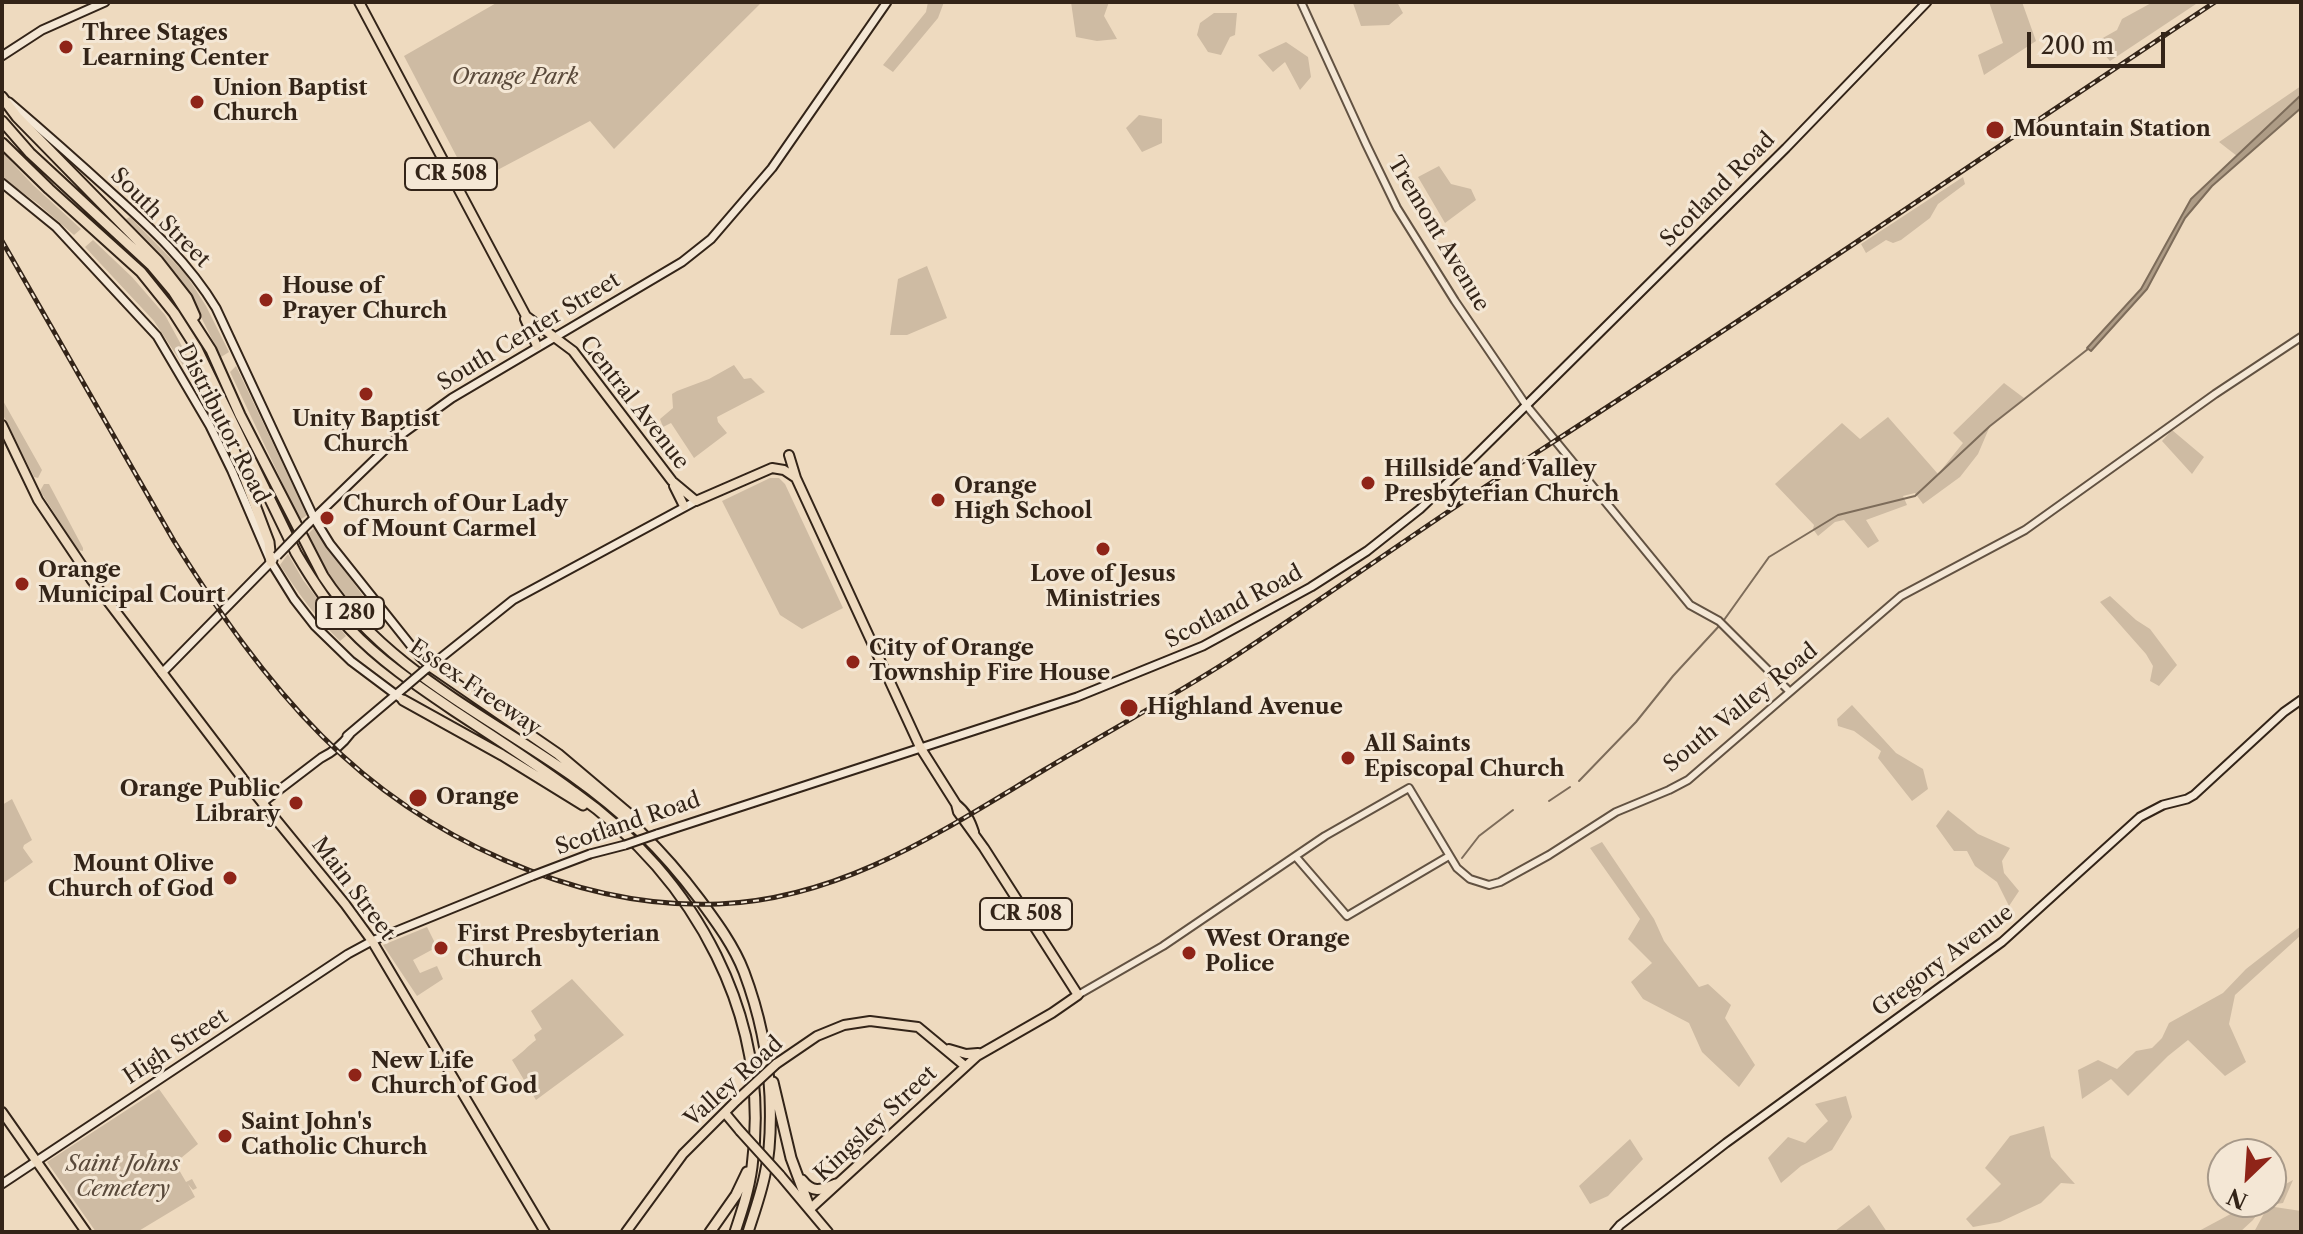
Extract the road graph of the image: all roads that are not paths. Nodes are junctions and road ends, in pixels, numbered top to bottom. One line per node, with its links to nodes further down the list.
1 (105, 2): 6 (main road)
2 (359, 2): 11 (main road, Central Avenue / CR 508)
3 (887, 2): 12 (main road, South Center Street)
4 (1301, 2): 17 (street, Tremont Avenue)
5 (1927, 2): 17 (main road, Scotland Road)
6 (2, 56)
7 (2, 96): 13 (highway); 24 (main road, South Street)
8 (2, 121): 13 (highway, Essex Freeway / I 280)
9 (2, 143): 16 (highway, Essex Freeway / I 280)
10 (2, 183): 25 (main road, Distributor Road)
11 (519, 304): 12 (main road, Central Avenue / CR 508); 15 (main road)
12 (554, 336): 15 (main road, South Center Street); 21 (main road, Central Avenue / CR 508)
13 (204, 337): 34 (highway, Essex Freeway / I 280)
14 (2301, 337): 28 (street, South Valley Road)
15 (537, 346): 24 (main road, South Center Street)
16 (197, 349): 25 (highway); 33 (highway, Essex Freeway / I 280)
17 (1526, 405): 28 (street, Tremont Avenue); 31 (main road, Scotland Road)
18 (2, 425): 27 (main road, Main Street)
19 (789, 455): 20 (main road)
20 (796, 478): 22 (main road); 31 (main road, CR 508)
21 (672, 481): 22 (main road, Central Avenue / CR 508); 23 (main road)
22 (696, 501): 23 (main road)
23 (684, 506): 26 (main road)
24 (311, 521): 25 (main road, South Center Street, bridge); 26 (main road, South Street)
25 (274, 559): 27 (main road, South Center Street); 29 (main road, Distributor Road)
26 (428, 668): 29 (main road, bridge); 34 (highway)
27 (162, 673): 32 (main road, Main Street)
28 (1790, 692): 35 (street, South Valley Road)
29 (398, 698): 32 (main road); 33 (highway)
30 (2301, 700): 58 (main road, Gregory Avenue)
31 (920, 747): 37 (main road, Scotland Road, bridge); 38 (main road, CR 508)
32 (262, 803): 37 (main road, Main Street)
33 (620, 829): 45 (highway, Essex Freeway / I 280)
34 (660, 850): 41 (highway, Essex Freeway / I 280)
35 (1449, 856): 36 (street); 36 (street, South Valley Road)
36 (1296, 857): 38 (street)
37 (372, 941): 46 (main road, High Street); 52 (main road, Main Street)
38 (1078, 995): 40 (main road)
39 (946, 1048): 40 (main road, Valley Road); 41 (main road, Valley Road); 42 (main road, Valley Road)
40 (983, 1052): 42 (main road)
41 (772, 1063): 44 (main road, Valley Road, bridge); 47 (highway); 56 (highway, Essex Freeway / I 280)
42 (965, 1066): 49 (main road, Kingsley Street)
43 (2, 1112): 46 (main road)
44 (725, 1113): 50 (main road, bridge); 53 (main road, Valley Road)
45 (755, 1141): 54 (highway); 55 (highway, Essex Freeway / I 280)
46 (36, 1161): 48 (main road, High Street); 51 (main road)
47 (795, 1170): 49 (highway); 50 (highway)
48 (2, 1184)
49 (836, 1184): 50 (main road, Kingsley Street)
50 (810, 1209): 57 (main road)
51 (86, 1232)
52 (545, 1232)
53 (626, 1232)
54 (710, 1232)
55 (735, 1232)
56 (749, 1232)
57 (828, 1232)
58 (1614, 1232)

